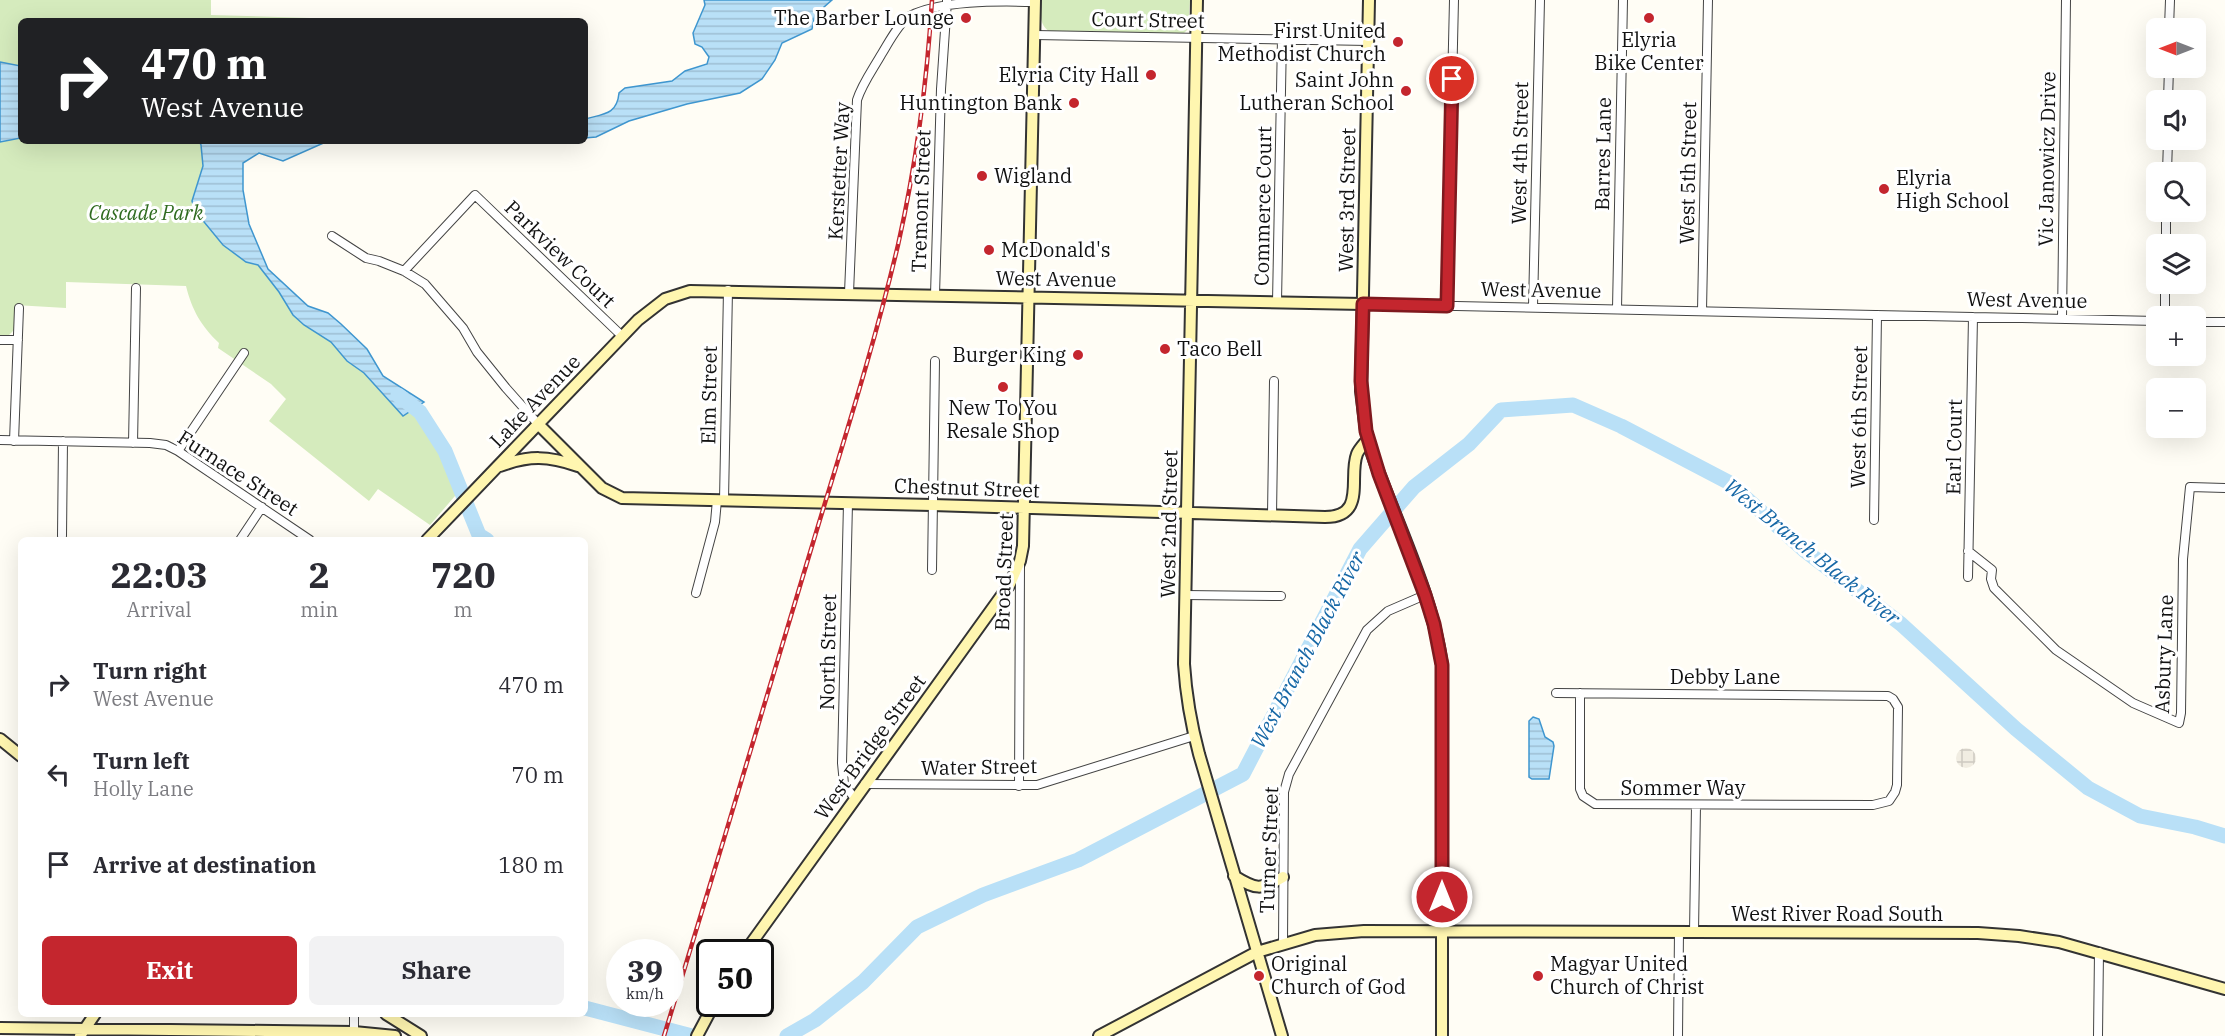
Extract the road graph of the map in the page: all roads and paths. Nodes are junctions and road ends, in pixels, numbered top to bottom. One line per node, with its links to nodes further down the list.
1 (1197, 0): 13 (main road, West 2nd Street)
2 (1369, 0): 15 (main road, West 3rd Street)
3 (1454, 0): 27 (street)
4 (1540, 0): 29 (street, West 4th Street)
5 (1623, 0): 30 (street, Barres Lane)
6 (1708, 0): 31 (street, West 5th Street)
7 (2066, 0): 34 (street, Vic Janowicz Drive)
8 (2170, 0): 11 (street)
9 (947, 1): 10 (street, Kerstetter Way); 20 (street, Kerstetter Way); 21 (street, Tremont Street)
10 (1035, 1): 12 (main road, Broad Street)
11 (2169, 18)
12 (1035, 35): 13 (street, Court Street); 23 (main road, Broad Street)
13 (1196, 37): 14 (street, Court Street); 24 (main road, West 2nd Street)
14 (1282, 38): 15 (street, Court Street); 25 (street, Commerce Court)
15 (1368, 41): 26 (main road, West 3rd Street)
16 (332, 236): 17 (street)
17 (404, 271): 38 (street, Parkview Court); 44 (street)
18 (135, 288): 49 (street)
19 (728, 290): 20 (main road, West Avenue); 22 (main road, West Avenue); 54 (street, Elm Street)
20 (849, 293): 21 (main road, West Avenue)
21 (935, 294): 23 (main road, West Avenue)
22 (674, 295): 38 (main road, Lake Avenue)
23 (1029, 297): 24 (main road, West Avenue); 58 (main road, Broad Street)
24 (1192, 300): 25 (main road, West Avenue); 59 (main road, West 2nd Street)
25 (1277, 302): 26 (main road, West Avenue)
26 (1363, 304): 27 (street, West Avenue); 45 (main road, West 3rd Street)
27 (1447, 306): 29 (street, West Avenue)
28 (19, 308): 40 (street)
29 (1533, 308): 30 (street, West Avenue)
30 (1617, 309): 31 (street, West Avenue)
31 (1702, 311): 32 (street, West Avenue)
32 (1877, 315): 33 (street, West Avenue); 61 (street, West 6th Street)
33 (1973, 317): 34 (street, West Avenue); 66 (street, Earl Court)
34 (2062, 319): 35 (street, West Avenue)
35 (2146, 321)
36 (2206, 322): 37 (street)
37 (2225, 322)
38 (622, 336): 44 (main road, Lake Avenue)
39 (0, 340): 40 (street)
40 (18, 340): 47 (street)
41 (244, 353): 50 (street)
42 (934, 362): 56 (street)
43 (1274, 381): 60 (street)
44 (538, 424): 51 (main road, Chestnut Street); 52 (main road, Lake Avenue)
45 (1368, 439): 60 (main road, Chestnut Street); 72 (main road, West 3rd Street)
46 (0, 440): 47 (street, Furnace Street)
47 (14, 441): 48 (street, Furnace Street)
48 (63, 441): 49 (street, Furnace Street); 62 (street)
49 (133, 443): 50 (street, Furnace Street)
50 (178, 451): 57 (street, Furnace Street)
51 (581, 466): 52 (main road); 54 (main road, Chestnut Street)
52 (496, 467): 65 (main road, Lake Avenue)
53 (2225, 488): 66 (street, Asbury Lane)
54 (720, 500): 55 (main road, Chestnut Street); 70 (street, Elm Street)
55 (848, 503): 56 (main road, Chestnut Street); 81 (street, North Street)
56 (932, 504): 58 (main road, Chestnut Street); 68 (street)
57 (262, 507): 63 (street); 64 (street, Furnace Street)
58 (1024, 508): 59 (main road, Chestnut Street); 67 (main road, Broad Street)
59 (1187, 512): 60 (main road, Chestnut Street); 71 (main road, West 2nd Street)
60 (1272, 515)
61 (1874, 520)
62 (62, 536)
63 (242, 537)
64 (306, 537)
65 (430, 537)
66 (1968, 551): 69 (street, Earl Court)
67 (1020, 561): 79 (main road, West Bridge Street); 80 (street, Broad Street)
68 (932, 570)
69 (1968, 577)
70 (696, 593)
71 (1185, 595): 73 (street); 76 (main road, West 2nd Street)
72 (1425, 595): 85 (street, Turner Street); 86 (main road, West 3rd Street)
73 (1281, 596)
74 (1556, 693): 75 (street, Debby Lane)
75 (1580, 693): 82 (street, Debby Lane); 83 (street, Sommer Way)
76 (1194, 736): 80 (street, Water Street); 84 (main road, West 2nd Street)
77 (0, 739): 78 (main road)
78 (18, 754)
79 (865, 784): 80 (street, Water Street); 81 (main road, West Bridge Street)
80 (1019, 786)
81 (855, 799): 89 (main road, West Bridge Street)
82 (1889, 801): 83 (street, Sommer Way)
83 (1696, 805): 88 (street)
84 (1234, 876): 85 (main road); 91 (main road, West 2nd Street)
85 (1283, 877): 90 (street, Turner Street)
86 (1442, 931): 87 (main road, West River Road South); 90 (main road, West River Road South); 107 (main road, West 3rd Street)
87 (1679, 932): 88 (main road, West River Road South); 108 (street)
88 (1695, 932): 92 (main road, West River Road South)
89 (754, 939)
90 (1283, 944): 91 (main road, West River Road South)
91 (1257, 952): 105 (main road, West River Road South); 106 (main road, West 2nd Street)
92 (2099, 952): 93 (main road, West River Road South); 109 (street)
93 (2225, 989)
94 (93, 1017): 99 (main road)
95 (354, 1017): 101 (street)
96 (391, 1017): 103 (main road)
97 (707, 1017): 104 (main road)
98 (0, 1028): 99 (main road)
99 (83, 1032): 100 (main road)
100 (226, 1034): 101 (main road)
101 (354, 1034): 102 (main road)
102 (395, 1036)
103 (421, 1036)
104 (697, 1036)
105 (1099, 1036)
106 (1282, 1036)
107 (1442, 1036)
108 (1678, 1036)
109 (2098, 1036)

